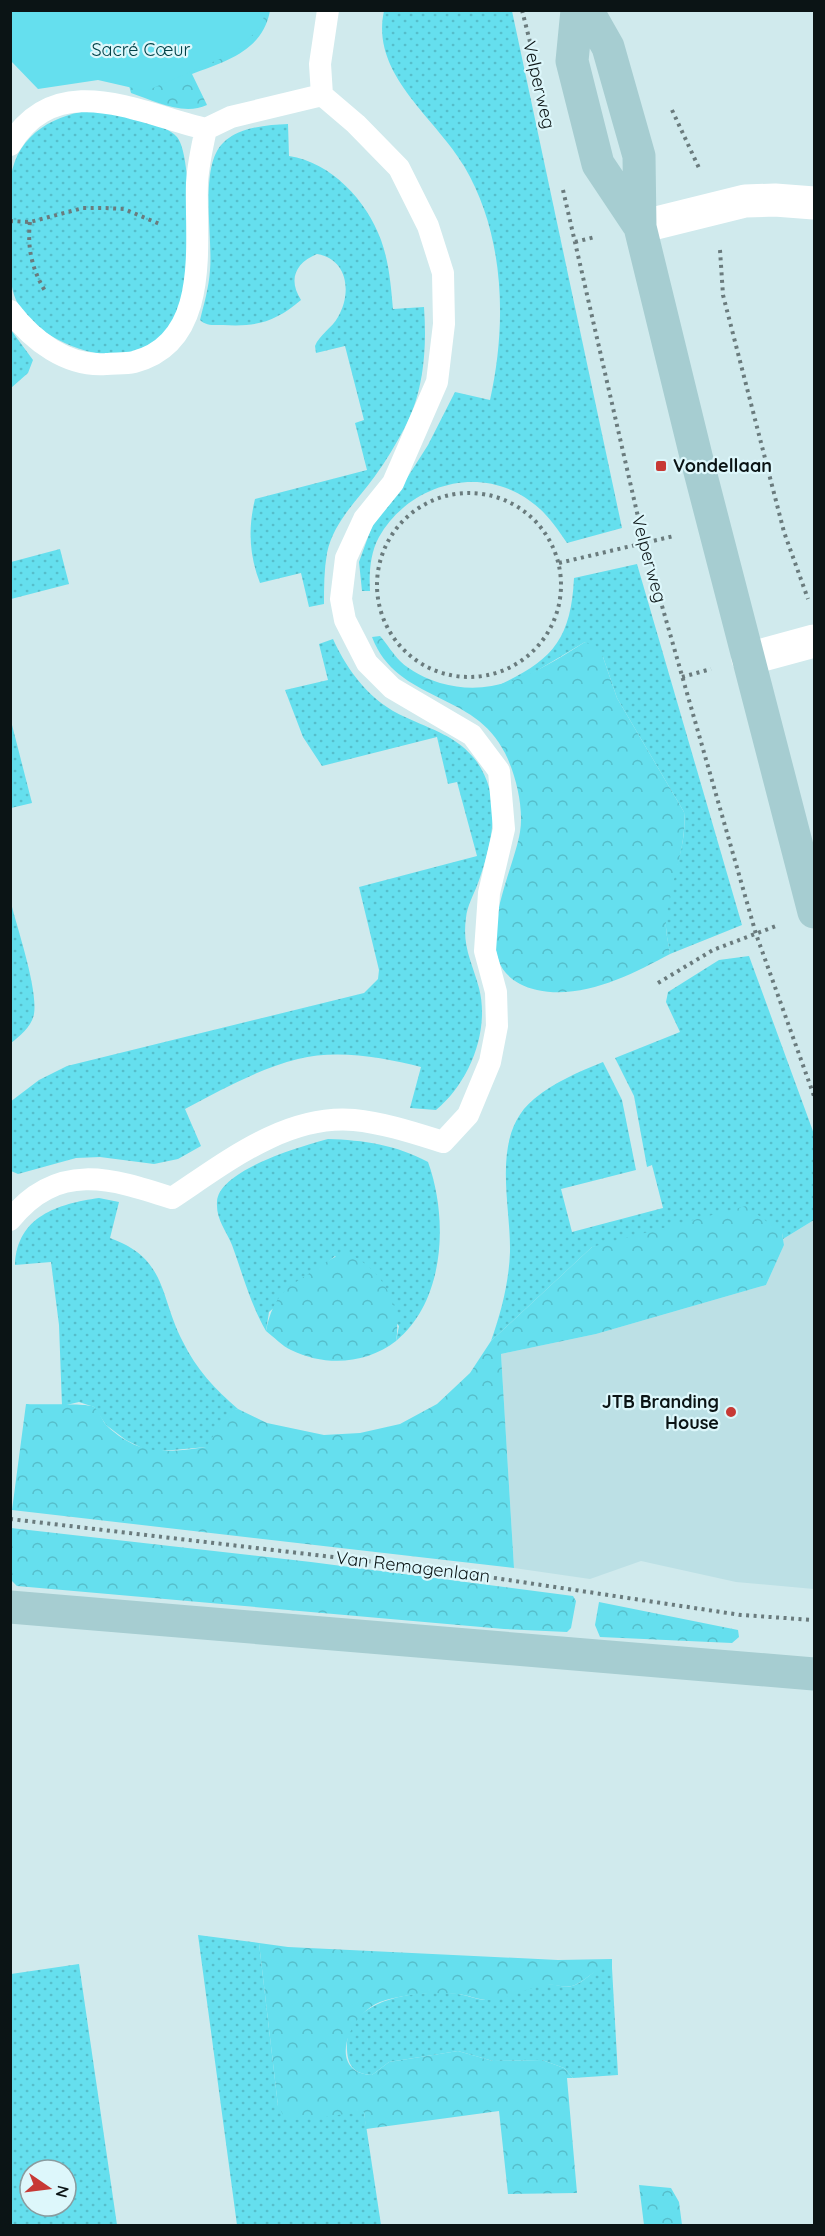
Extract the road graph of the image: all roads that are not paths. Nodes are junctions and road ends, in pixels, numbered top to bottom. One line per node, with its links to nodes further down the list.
1 (328, 10): 4 (lane)
2 (577, 10): 8 (main road, Velperweg)
3 (587, 10): 8 (main road, Velperweg)
4 (322, 95): 5 (lane); 13 (lane)
5 (206, 129): 6 (lane); 9 (lane)
6 (10, 145)
7 (814, 203): 8 (street)
8 (640, 226): 11 (main road, Velperweg)
9 (10, 311)
10 (814, 641): 11 (street)
11 (748, 659): 12 (main road, Velperweg)
12 (814, 912)
13 (10, 1220)
14 (10, 1606): 15 (main road)
15 (814, 1674)

